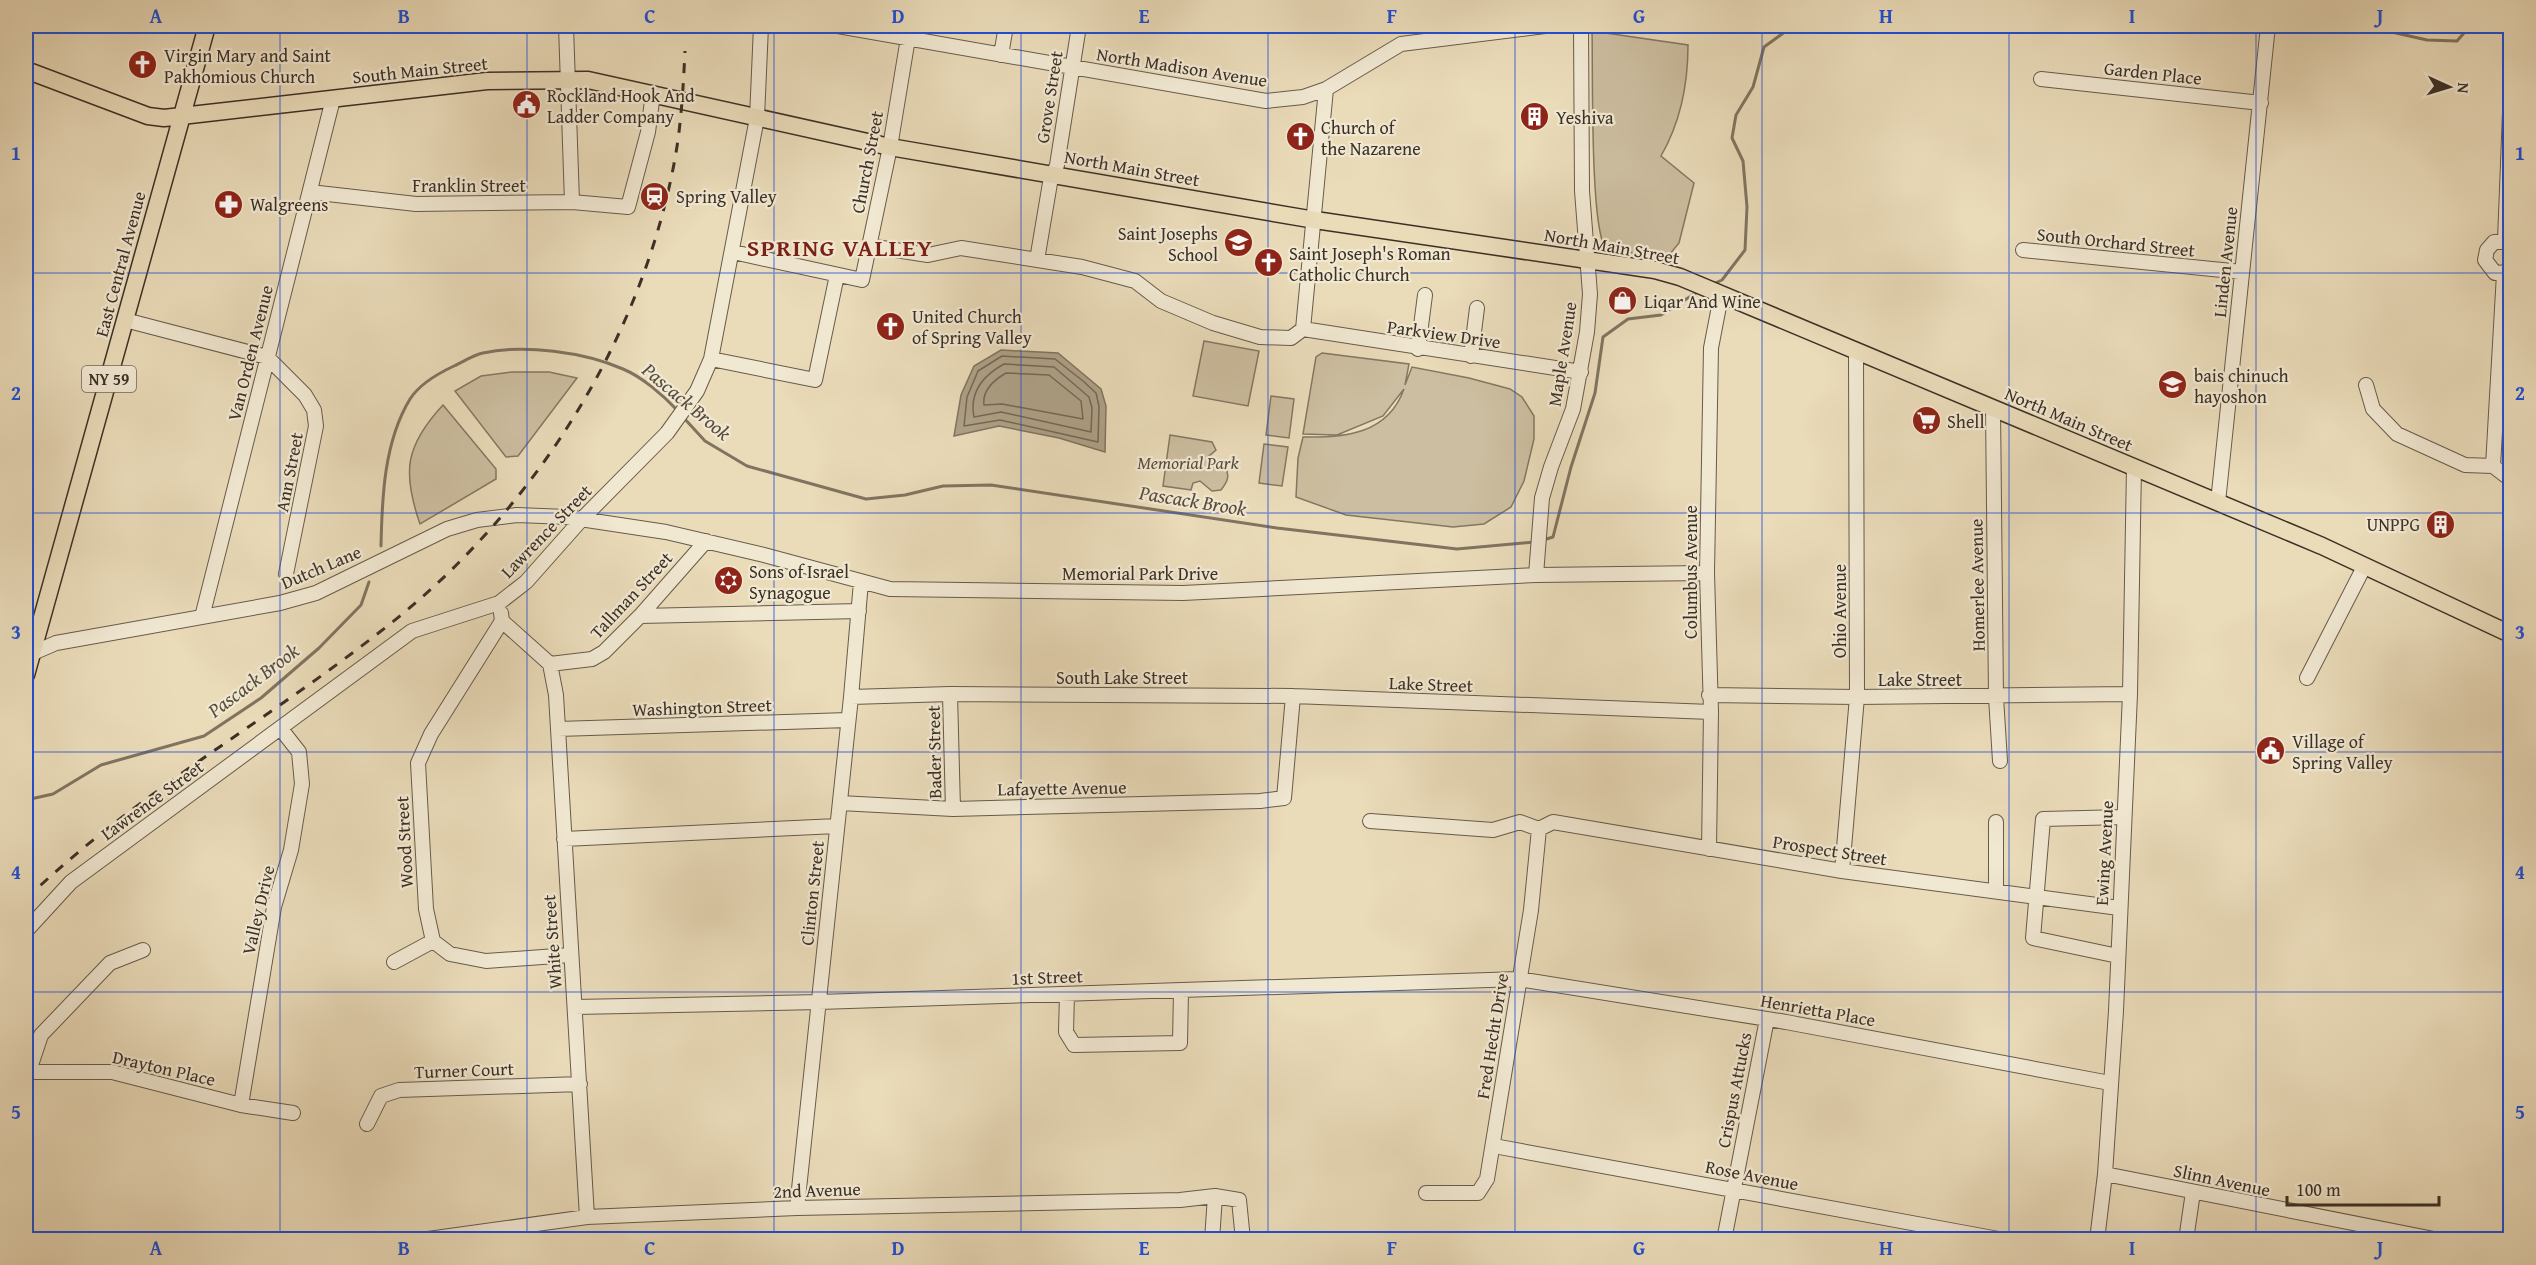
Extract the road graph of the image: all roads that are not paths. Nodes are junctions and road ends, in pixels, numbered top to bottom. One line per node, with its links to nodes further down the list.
1 (207, 26): 21 (main road, East Central Avenue / NY 59)
2 (566, 26): 14 (street)
3 (761, 26): 22 (street, Lawrence Street)
4 (838, 26): 10 (street, North Madison Avenue)
5 (1006, 26): 11 (street)
6 (1079, 26): 12 (street, Grove Street)
7 (1545, 26): 16 (street, North Madison Avenue)
8 (1581, 26): 33 (street, Maple Avenue)
9 (2268, 26): 19 (street, Linden Avenue)
10 (909, 32): 11 (street, North Madison Avenue); 23 (street, Church Street)
11 (1001, 55): 12 (street, North Madison Avenue)
12 (1072, 67): 16 (street, North Madison Avenue); 24 (street, Grove Street)
13 (26, 70): 21 (main road, South Main Street)
14 (567, 78): 17 (main road, South Main Street); 18 (main road, South Main Street); 26 (street)
15 (2041, 79): 19 (street, Garden Place)
16 (1326, 88): 27 (street)
17 (668, 97): 22 (main road, North Main Street); 26 (street, Franklin Street)
18 (333, 99): 21 (main road, South Main Street); 25 (street, Van Orden Avenue)
19 (2261, 103): 34 (street, Linden Avenue)
20 (2511, 112): 28 (street)
21 (181, 117): 40 (main road, East Central Avenue / NY 59)
22 (757, 118): 23 (main road, North Main Street); 31 (street, Lawrence Street)
23 (890, 147): 24 (main road, North Main Street); 29 (street, Church Street)
24 (1053, 174): 27 (main road, North Main Street); 32 (street, Grove Street)
25 (310, 192): 26 (street, Franklin Street); 45 (street, Van Orden Avenue)
26 (572, 202)
27 (1315, 220): 33 (main road, North Main Street); 41 (street)
28 (2508, 241): 35 (street)
29 (869, 246): 32 (street); 36 (street, Church Street)
30 (2023, 250): 34 (street, South Orchard Street)
31 (732, 252): 36 (street); 46 (street, Lawrence Street)
32 (1037, 260): 41 (street)
33 (1589, 261): 37 (main road, North Main Street); 47 (street, Maple Avenue)
34 (2242, 272): 53 (street, Linden Avenue)
35 (2507, 273): 50 (street)
36 (837, 275): 46 (street)
37 (1710, 291): 43 (main road, North Main Street); 57 (street, Columbus Avenue)
38 (1425, 295): 42 (street)
39 (1477, 308): 44 (street)
40 (125, 320): 45 (street); 67 (main road, East Central Avenue / NY 59)
41 (1303, 329): 42 (street, Parkview Drive)
42 (1418, 349): 44 (street, Parkview Drive)
43 (1856, 351): 49 (main road, North Main Street); 76 (street, Ohio Avenue)
44 (1471, 356): 47 (street, Parkview Drive)
45 (267, 357): 58 (street, Ann Street); 64 (street, Van Orden Avenue)
46 (711, 359): 54 (street, Lawrence Street)
47 (1581, 372): 59 (street, Maple Avenue)
48 (2366, 385): 50 (street)
49 (1993, 408): 51 (main road, North Main Street); 77 (street, Homerlee Avenue)
50 (2493, 466): 52 (street)
51 (2134, 467): 53 (main road, North Main Street); 72 (street, Ewing Avenue)
52 (2511, 479)
53 (2218, 502): 56 (main road, North Main Street)
54 (581, 520): 55 (street, Memorial Park Drive); 61 (street, Lawrence Street); 64 (street, Dutch Lane)
55 (706, 541): 60 (street, Memorial Park Drive); 63 (street, Tallman Street)
56 (2364, 567): 66 (main road, North Main Street); 70 (street)
57 (1707, 573): 59 (street, Memorial Park Drive); 73 (street, Columbus Avenue)
58 (286, 574)
59 (1536, 575): 60 (street, Memorial Park Drive)
60 (861, 582): 62 (street, Clinton Street)
61 (499, 603): 65 (street); 80 (street, Lawrence Street)
62 (859, 611): 63 (street); 75 (street, Clinton Street)
63 (640, 616): 68 (street, Tallman Street)
64 (202, 617): 67 (street, Dutch Lane)
65 (502, 621): 68 (street); 97 (street, Wood Street)
66 (2511, 634)
67 (29, 654): 69 (main road, NY 59)
68 (550, 664): 81 (street, White Street)
69 (26, 675)
70 (2307, 678)
71 (950, 694): 74 (street, South Lake Street); 75 (street); 84 (street, Bader Street)
72 (2130, 694): 77 (street, Lake Street); 85 (street, Ewing Avenue)
73 (1709, 695): 76 (street, Lake Street); 78 (street, Columbus Avenue)
74 (1293, 696): 78 (street, Lake Street); 84 (street, Lafayette Avenue)
75 (851, 697): 79 (street, Clinton Street)
76 (1857, 697): 77 (street, Lake Street); 92 (street, Ohio Avenue)
77 (1996, 697): 82 (street, Homerlee Avenue)
78 (1711, 712): 91 (street, Columbus Avenue)
79 (848, 720): 81 (street, Washington Street); 83 (street, Clinton Street)
80 (281, 729): 96 (street, Lawrence Street); 111 (street, Valley Drive)
81 (558, 729): 90 (street, White Street)
82 (2000, 761)
83 (840, 803): 84 (street, Lafayette Avenue); 88 (street, Clinton Street)
84 (953, 809)
85 (2124, 817): 94 (street); 95 (street, Ewing Avenue)
86 (1370, 821): 89 (street, Prospect Street)
87 (1996, 822): 93 (street)
88 (837, 826): 90 (street); 105 (street, Clinton Street)
89 (1539, 829): 91 (street, Prospect Street); 102 (street, Fred Hecht Drive)
90 (564, 839): 99 (street, White Street)
91 (1709, 849): 92 (street, Prospect Street)
92 (1842, 871): 93 (street, Prospect Street)
93 (1996, 891): 94 (street, Prospect Street)
94 (2037, 897): 95 (street, Prospect Street); 100 (street)
95 (2119, 908): 100 (street, Ewing Avenue)
96 (26, 931)
97 (433, 941): 99 (street); 101 (street)
98 (143, 950): 108 (street)
99 (570, 955): 106 (street, White Street)
100 (2118, 956): 109 (street, Ewing Avenue)
101 (394, 962)
102 (1519, 978): 103 (street, 1st Street); 107 (street, Henrietta Place); 114 (street, Fred Hecht Drive)
103 (1181, 991): 104 (street, 1st Street); 104 (street)
104 (1067, 994): 105 (street, 1st Street)
105 (819, 1002): 106 (street, 1st Street); 120 (street, Clinton Street)
106 (575, 1007): 110 (street, White Street)
107 (1767, 1019): 109 (street, Henrietta Place); 116 (street, Crispus Attucks)
108 (27, 1072): 111 (street, Drayton Place)
109 (2110, 1083): 115 (street, Ewing Avenue)
110 (580, 1084): 113 (street, Turner Court); 121 (street, White Street)
111 (241, 1105): 112 (street, Drayton Place)
112 (293, 1113)
113 (367, 1124)
114 (1494, 1146): 116 (street, Rose Avenue); 118 (street, Fred Hecht Drive)
115 (2105, 1174): 117 (street, Slinn Avenue); 127 (street, Ewing Avenue)
116 (1733, 1190): 125 (street, Crispus Attucks); 126 (street, Rose Avenue)
117 (2193, 1192): 128 (street); 129 (street, Slinn Avenue)
118 (1426, 1193)
119 (1215, 1196): 120 (street, 2nd Avenue); 123 (street); 124 (street, 2nd Avenue)
120 (797, 1208): 121 (street, 2nd Avenue)
121 (587, 1217): 122 (street, 2nd Avenue)
122 (421, 1239)
123 (1212, 1239)
124 (1243, 1239)
125 (1724, 1239)
126 (2004, 1239)
127 (2097, 1239)
128 (2186, 1239)
129 (2439, 1239)

